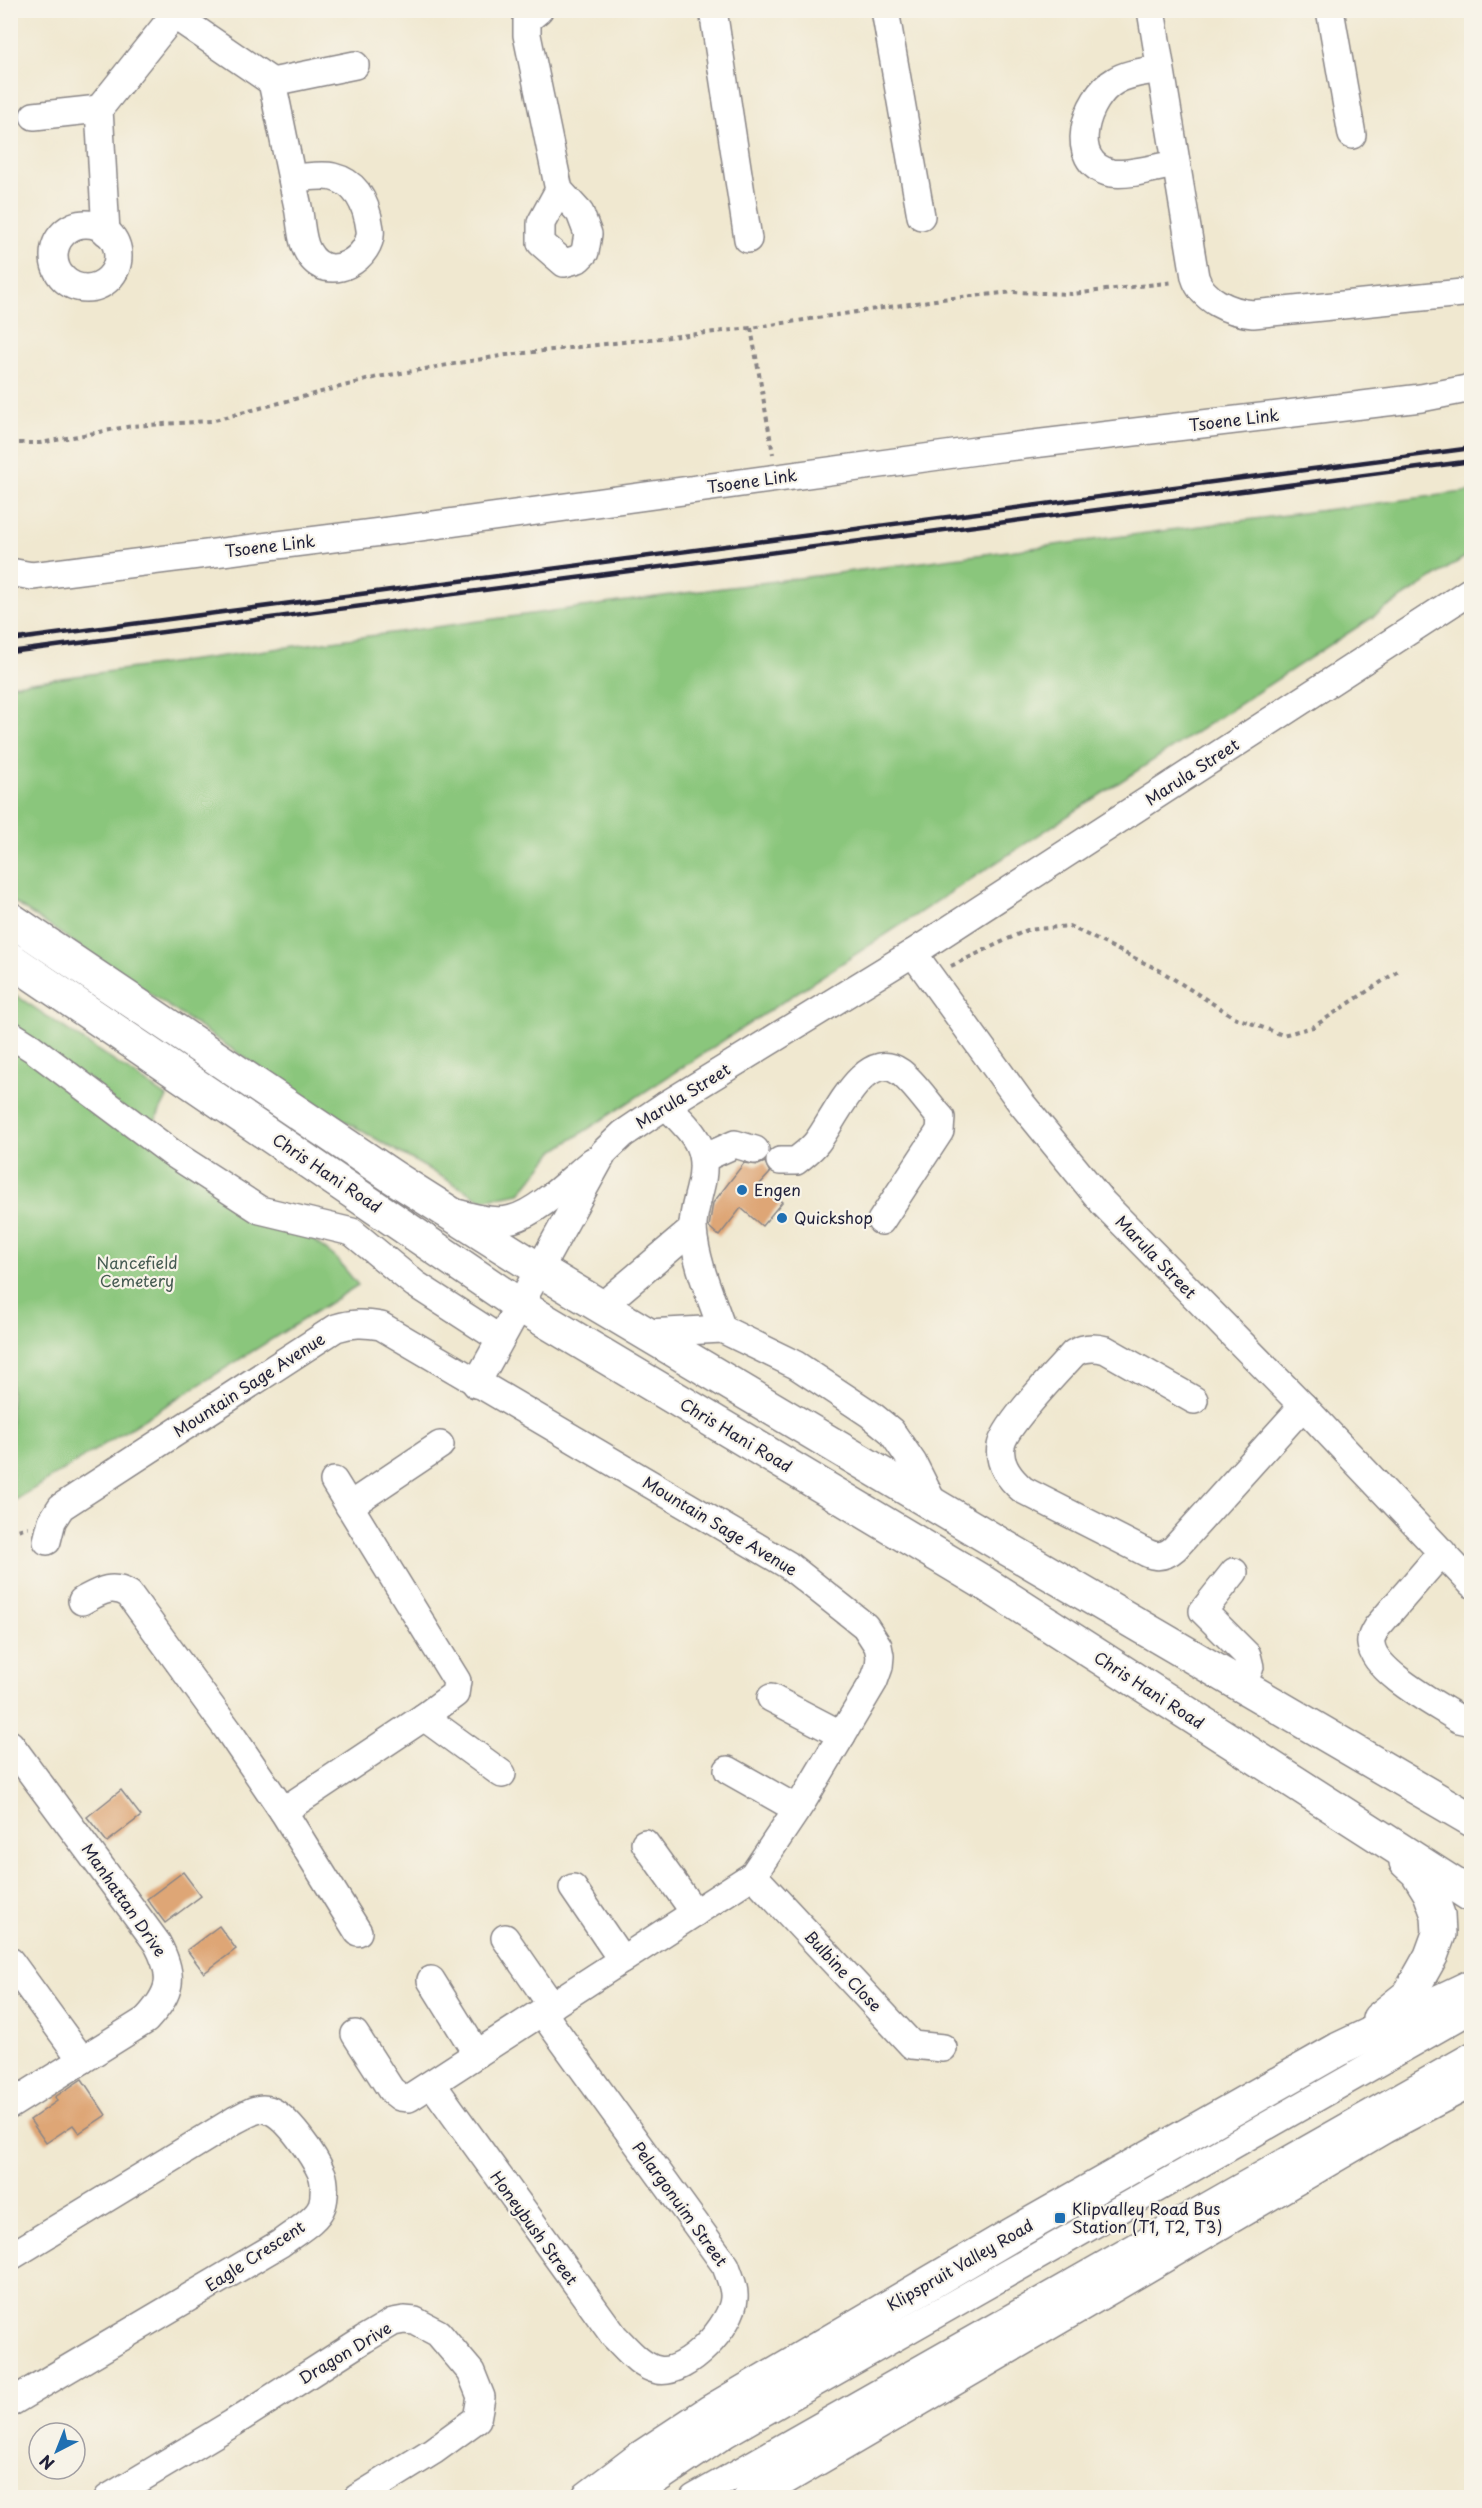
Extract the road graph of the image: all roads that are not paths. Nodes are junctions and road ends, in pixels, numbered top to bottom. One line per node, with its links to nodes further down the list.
1 (539, 10): 15 (street)
2 (712, 10): 18 (street)
3 (885, 10): 16 (street)
4 (1150, 10): 8 (street)
5 (1330, 10): 12 (street)
6 (174, 13): 9 (street); 10 (street)
7 (355, 65): 9 (street)
8 (1160, 69): 13 (street); 13 (street)
9 (272, 82): 14 (street)
10 (99, 109): 11 (street); 17 (street)
11 (34, 116)
12 (1352, 135)
13 (1175, 164): 19 (street)
14 (292, 178)
15 (560, 190)
16 (921, 216)
17 (106, 232)
18 (748, 239)
19 (1472, 292)
20 (1472, 388): 21 (street, Tsoene Link)
21 (18, 576)
22 (1472, 590): 24 (street, Marula Street)
23 (10, 919): 32 (main road, Chris Hani Road)
24 (914, 953): 27 (street, Marula Street); 43 (street, Marula Street)
25 (10, 959): 36 (main road, Chris Hani Road)
26 (10, 1034): 40 (street)
27 (666, 1104): 29 (street, Marula Street); 30 (street)
28 (755, 1150): 30 (street)
29 (604, 1152): 32 (street); 35 (street, Marula Street)
30 (704, 1158): 34 (street)
31 (780, 1161): 33 (street)
32 (449, 1212): 35 (main road, Chris Hani Road)
33 (881, 1221)
34 (693, 1229): 37 (street); 38 (street)
35 (538, 1269): 36 (street, Marula Street); 37 (main road, Chris Hani Road)
36 (519, 1305): 40 (street); 64 (main road, Chris Hani Road)
37 (602, 1306): 39 (main road, Chris Hani Road)
38 (722, 1329): 39 (street); 46 (street)
39 (648, 1333): 46 (main road, Chris Hani Road)
40 (500, 1339): 41 (street)
41 (476, 1383): 48 (street, Mountain Sage Avenue); 57 (street, Mountain Sage Avenue)
42 (1194, 1400): 43 (street)
43 (1303, 1406): 49 (street, Marula Street)
44 (440, 1445): 47 (street)
45 (333, 1481): 47 (street)
46 (933, 1503): 53 (main road, Chris Hani Road)
47 (349, 1506): 55 (street)
48 (47, 1541)
49 (1442, 1552): 51 (street, Marula Street); 56 (street)
50 (1234, 1572): 53 (street)
51 (1472, 1584)
52 (82, 1601): 62 (street)
53 (1242, 1685): 63 (main road, Chris Hani Road)
54 (771, 1698): 57 (street)
55 (424, 1717): 60 (street); 62 (street)
56 (1472, 1722)
57 (842, 1735): 61 (street)
58 (10, 1744): 83 (street, Manhattan Drive)
59 (728, 1770): 61 (street)
60 (502, 1774)
61 (797, 1809): 66 (street)
62 (283, 1811): 70 (street)
63 (1472, 1820)
64 (1372, 1833): 68 (main road, Chris Hani Road); 80 (main road)
65 (645, 1844): 69 (street)
66 (753, 1875): 69 (street); 79 (street, Bulbine Close)
67 (573, 1888): 72 (street)
68 (1472, 1896)
69 (695, 1913): 72 (street)
70 (358, 1932)
71 (504, 1938): 76 (street, Pelargonuim Street)
72 (622, 1960): 76 (street)
73 (10, 1961): 83 (street)
74 (431, 1980): 81 (street)
75 (1472, 1986): 80 (main road, Klipspruit Valley Road)
76 (547, 2009): 81 (street); 88 (street, Pelargonuim Street)
77 (1472, 2009): 93 (street, Klipspruit Valley Road)
78 (355, 2034): 85 (street)
79 (943, 2048)
80 (1340, 2049): 92 (main road, Klipspruit Valley Road)
81 (477, 2054): 85 (street)
82 (1472, 2056): 94 (street)
83 (82, 2060): 86 (street, Manhattan Drive)
84 (1472, 2080): 95 (main road)
85 (432, 2084): 88 (street, Honeybush Street)
86 (10, 2105)
87 (10, 2257): 89 (street, Eagle Crescent)
88 (645, 2365)
89 (10, 2403)
90 (108, 2498): 91 (street, Dragon Drive)
91 (357, 2498)
92 (588, 2498)
93 (630, 2498)
94 (694, 2498)
95 (750, 2498)

